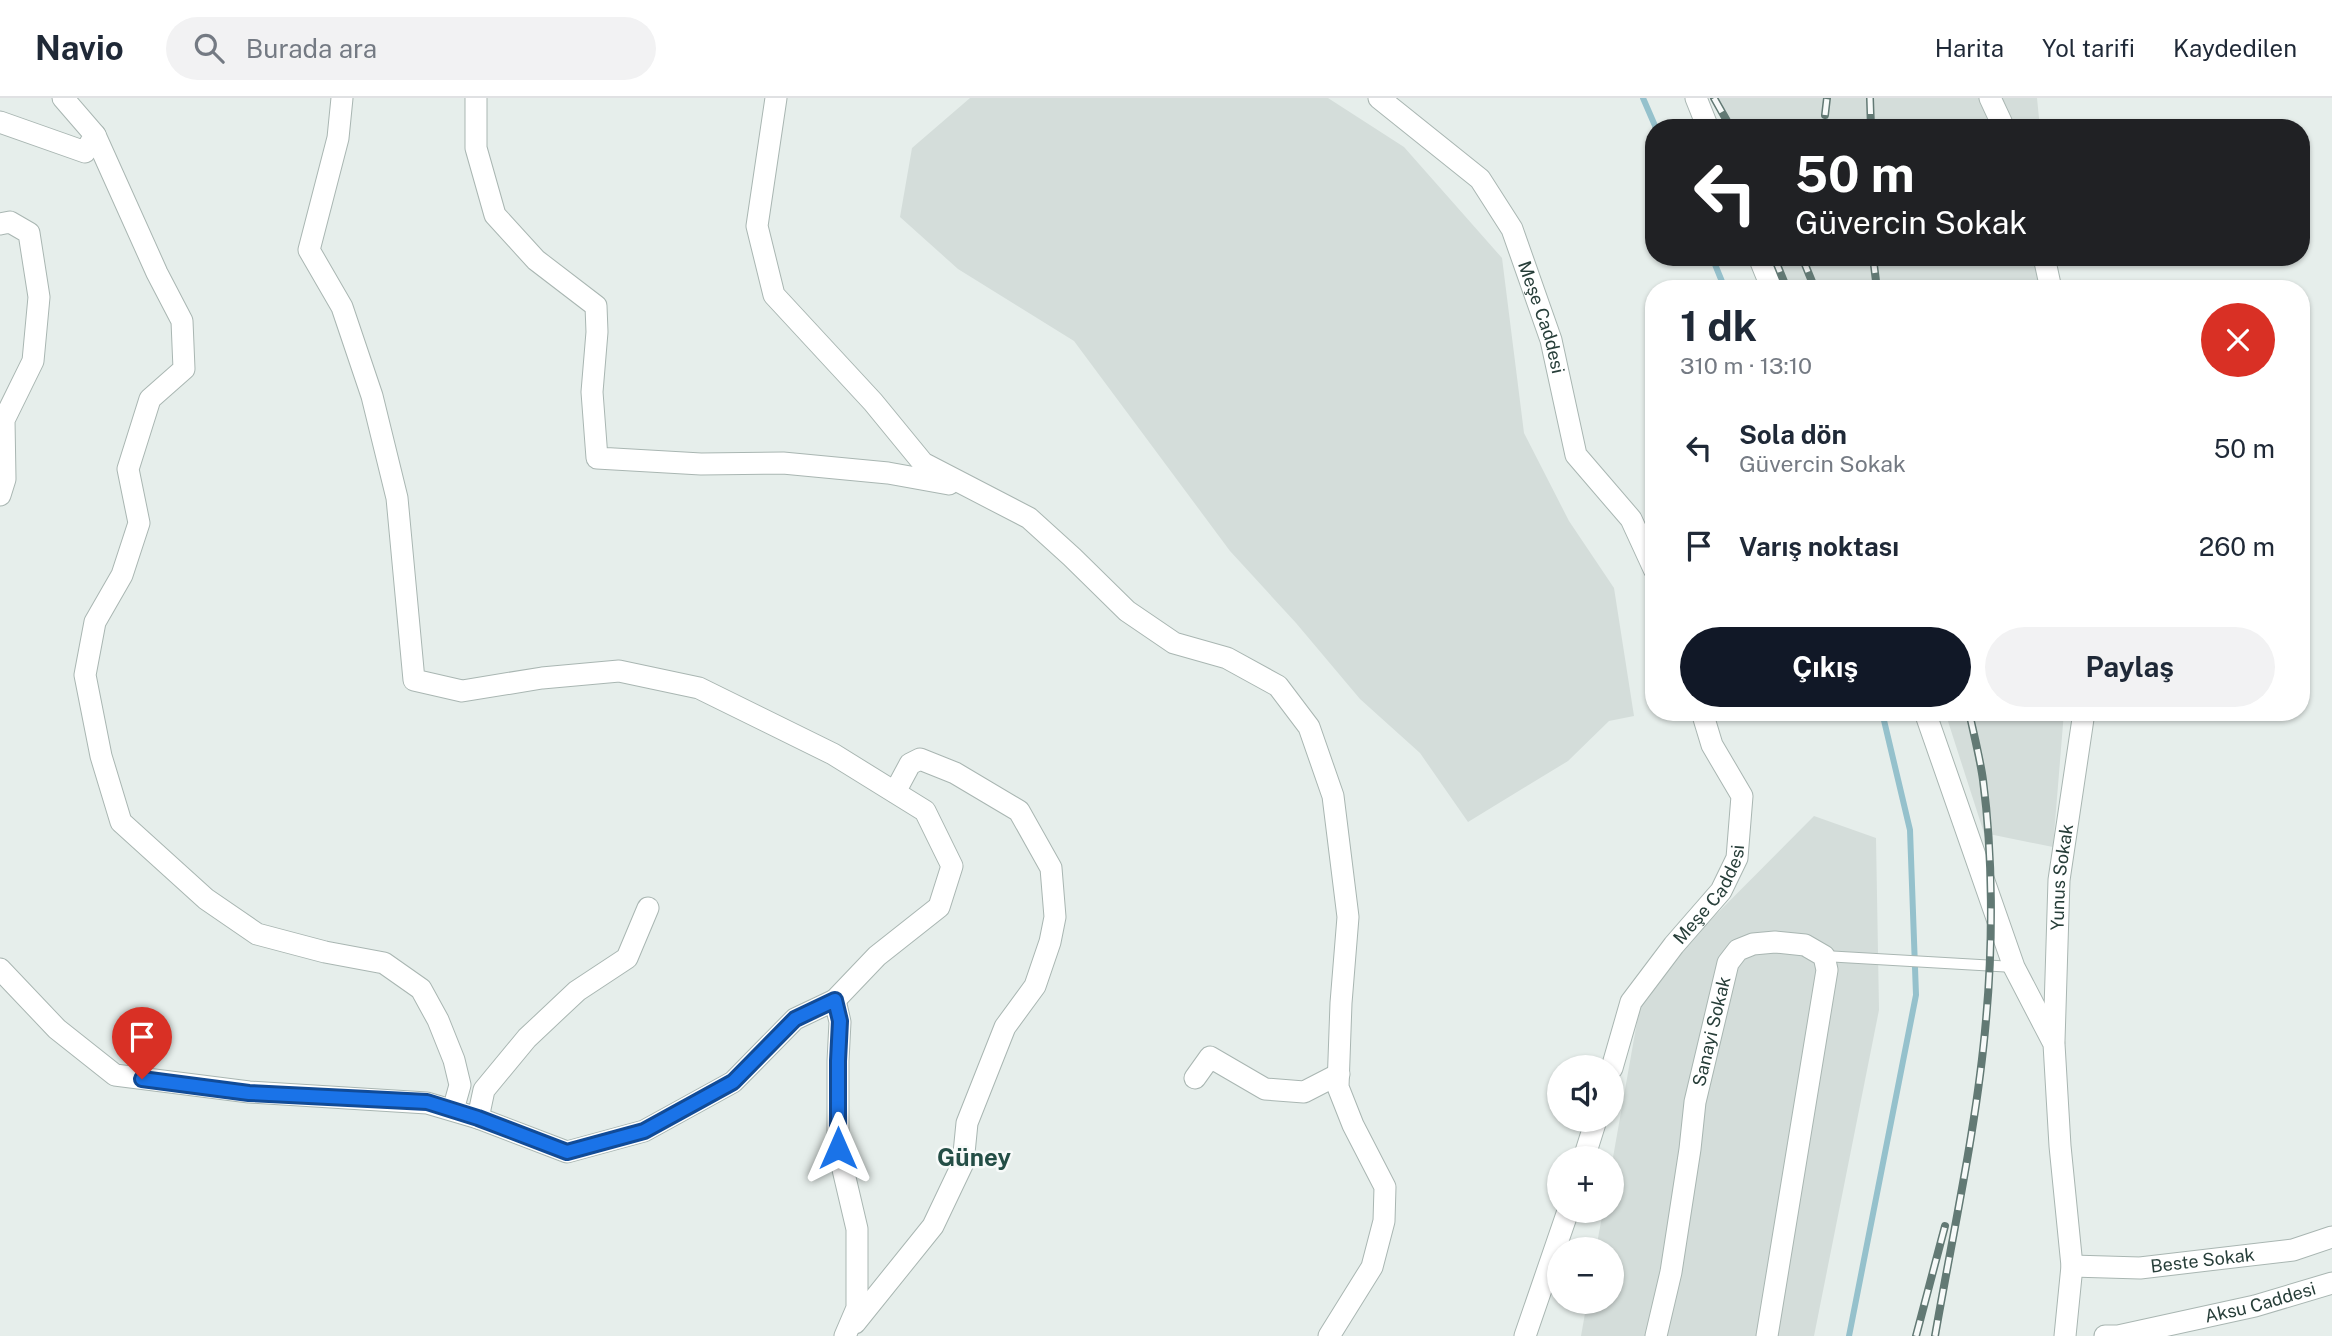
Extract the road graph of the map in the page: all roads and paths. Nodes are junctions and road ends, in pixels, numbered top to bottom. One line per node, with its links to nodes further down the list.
1 (63, 98): 11 (street)
2 (342, 98): 19 (street)
3 (476, 98): 13 (street)
4 (776, 98): 13 (street)
5 (1378, 98): 15 (street, Meşe Caddesi)
6 (1696, 98): 8 (street)
7 (1990, 98): 9 (street)
8 (1704, 119)
9 (2000, 119)
10 (0, 122): 11 (street)
11 (95, 135): 29 (street)
12 (0, 224): 14 (street)
13 (968, 487): 27 (street)
14 (0, 495)
15 (1645, 549)
16 (1705, 721): 26 (street, Meşe Caddesi)
17 (1928, 721): 22 (street)
18 (2083, 721): 25 (street, Yunus Sokak)
19 (895, 793): 24 (street); 35 (street)
20 (648, 908): 30 (street)
21 (1824, 956): 22 (lane); 38 (street, Sanayi Sokak); 39 (street)
22 (2014, 967): 25 (street)
23 (0, 969): 29 (street)
24 (835, 1000): 30 (street); 35 (street)
25 (2054, 1044): 33 (street, Yunus Sokak)
26 (1616, 1055)
27 (1339, 1074): 28 (street); 36 (street)
28 (1195, 1078)
29 (453, 1110): 30 (street)
30 (478, 1118)
31 (1564, 1223): 37 (street)
32 (2332, 1237): 33 (street, Beste Sokak)
33 (2072, 1266): 40 (street, Yunus Sokak)
34 (2332, 1283): 41 (street, Aksu Caddesi)
35 (846, 1335)
36 (1329, 1336)
37 (1525, 1336)
38 (1656, 1336)
39 (1768, 1336)
40 (2065, 1336)
41 (2105, 1336)

